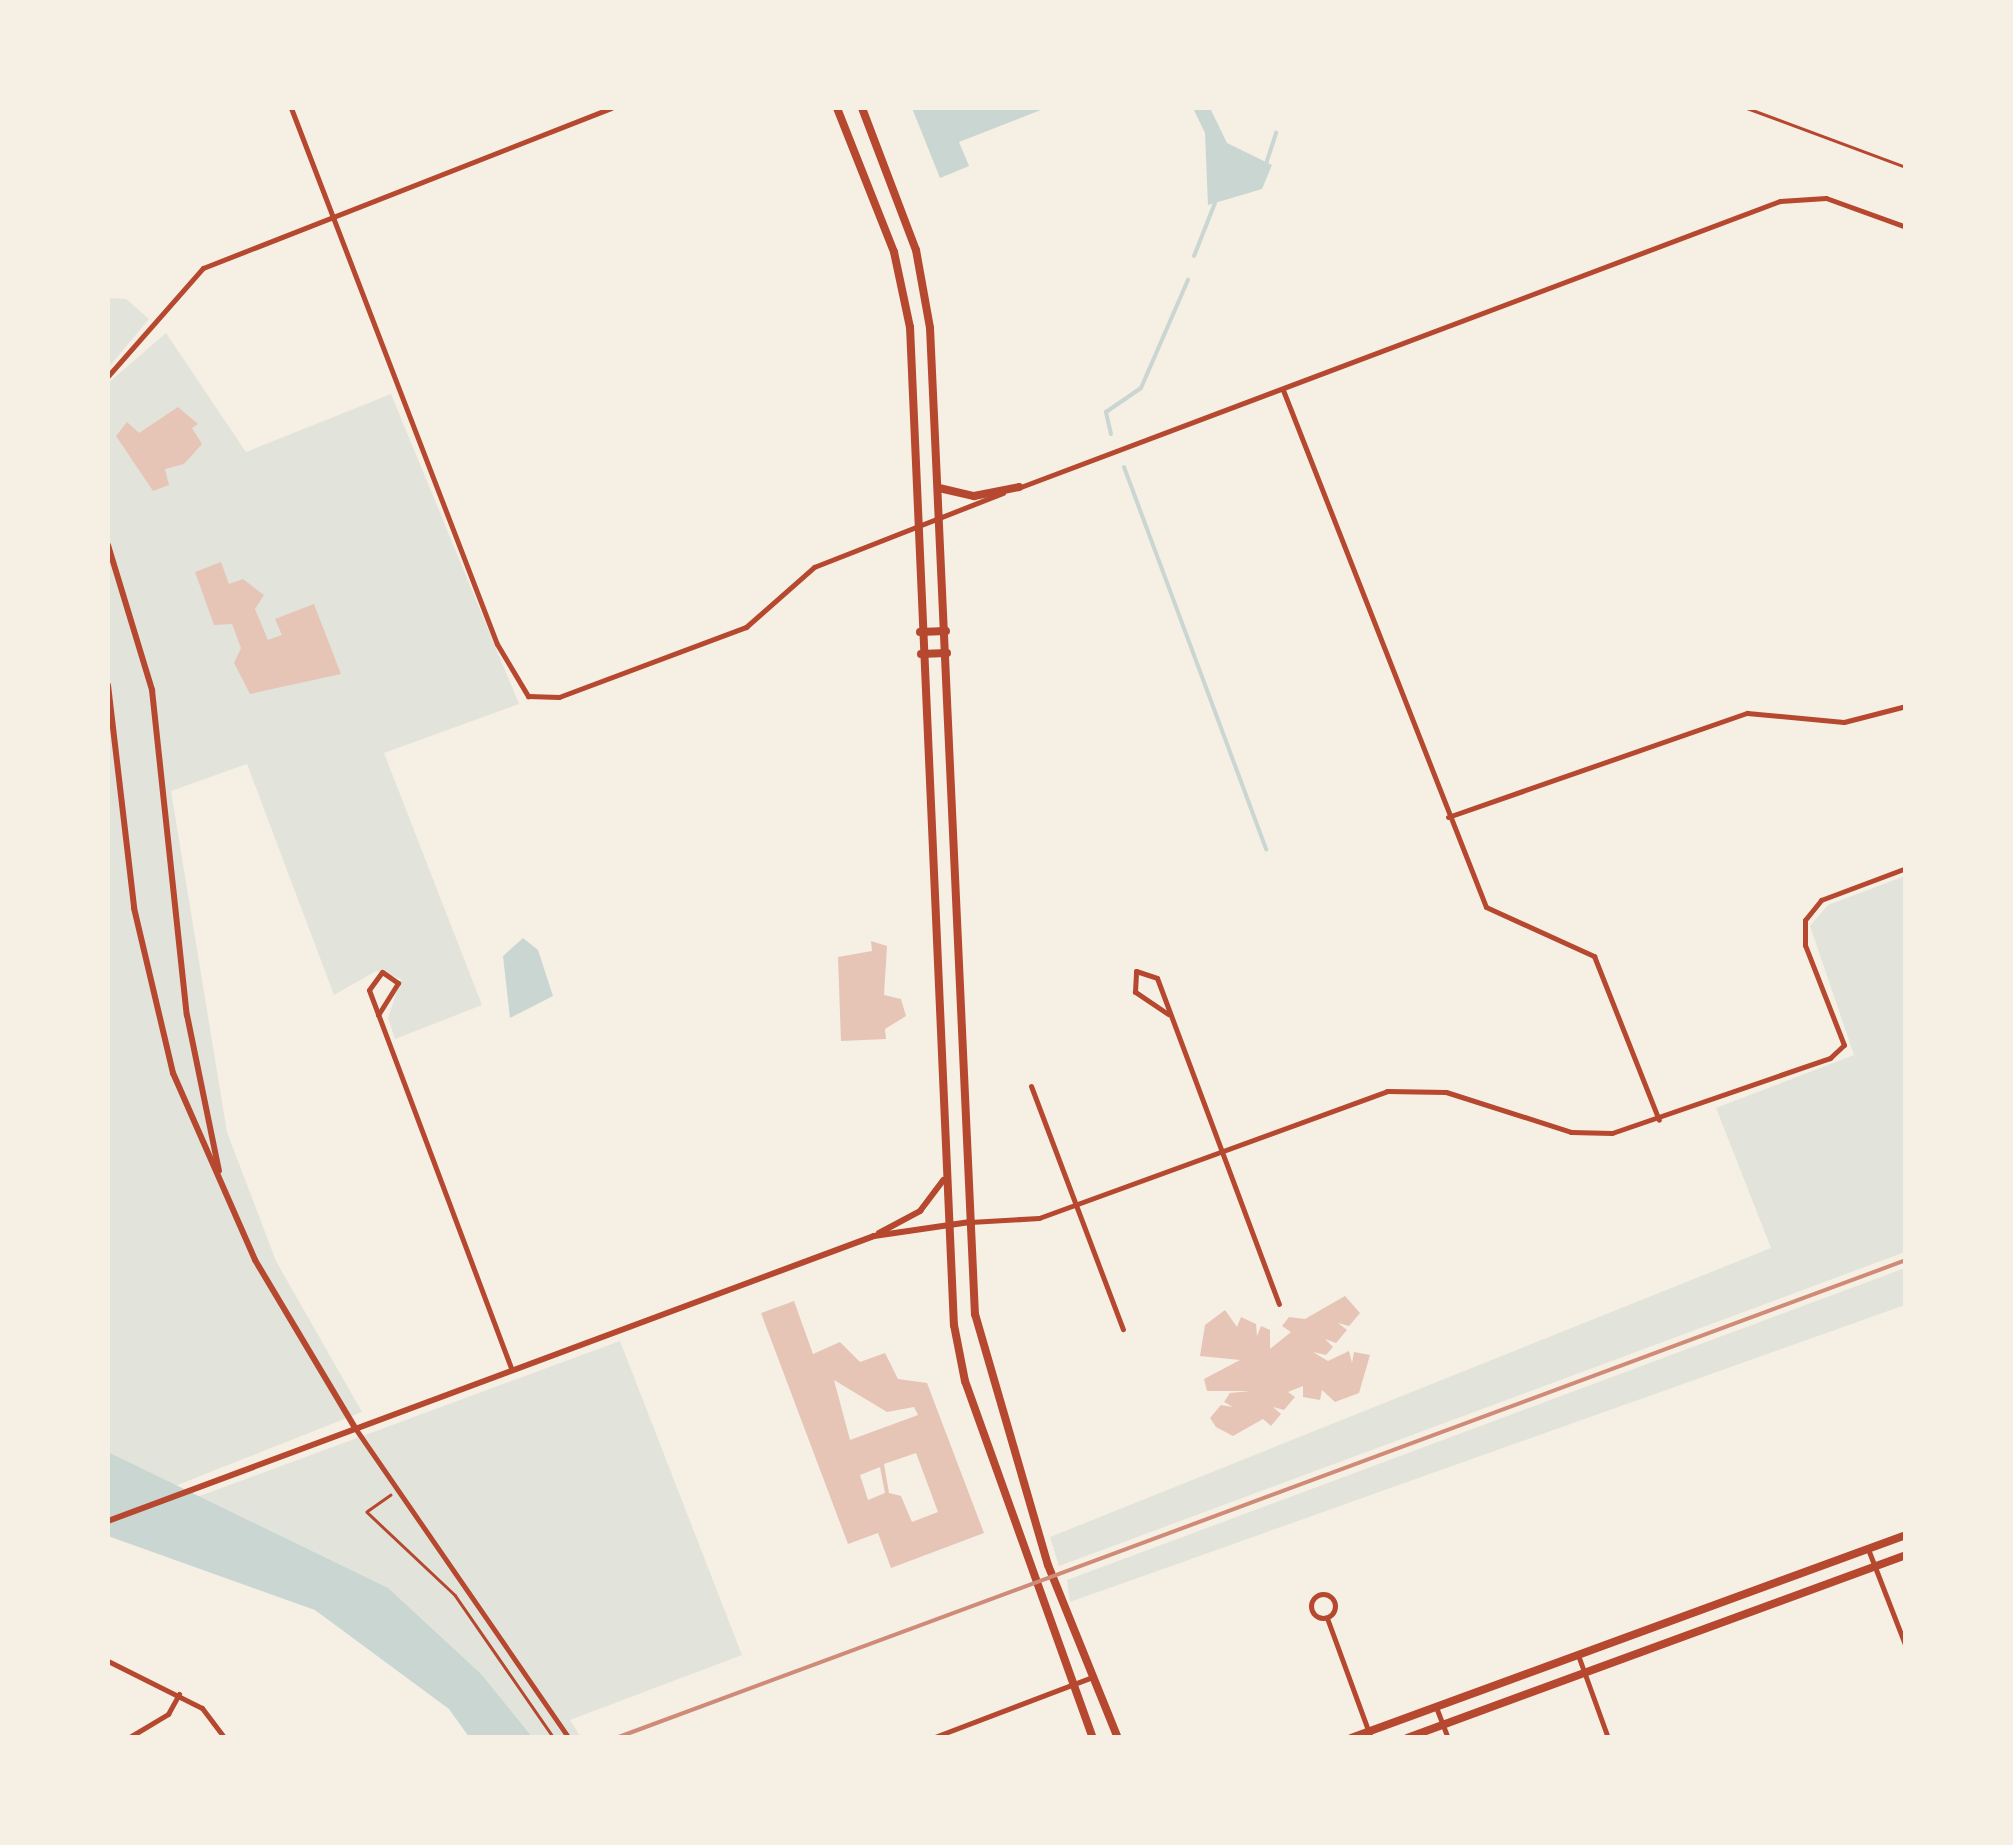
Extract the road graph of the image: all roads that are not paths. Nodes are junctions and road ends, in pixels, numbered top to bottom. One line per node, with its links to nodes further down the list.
1 (291, 108): 5 (street)
2 (611, 108): 5 (street)
3 (836, 108): 12 (main road)
4 (862, 108): 10 (main road)
5 (336, 220): 7 (street); 12 (street)
6 (1906, 226): 8 (street)
7 (108, 376)
8 (1283, 389): 9 (street); 20 (street)
9 (1019, 487): 10 (main road); 11 (street)
10 (939, 488): 11 (main road)
11 (941, 517): 12 (street); 14 (main road)
12 (918, 526): 15 (main road)
13 (108, 545): 27 (street)
14 (946, 630): 15 (main road); 16 (main road)
15 (920, 632): 17 (main road)
16 (946, 653): 17 (main road); 30 (main road)
17 (920, 654): 28 (main road)
18 (108, 685): 27 (street)
19 (1906, 706): 20 (street)
20 (1448, 818): 25 (street)
21 (1906, 868): 25 (street)
22 (1168, 1014): 22 (street); 26 (street)
23 (378, 1015): 23 (street); 35 (street)
24 (1031, 1086): 29 (street)
25 (1660, 1120): 26 (street)
26 (1220, 1151): 29 (street); 33 (street)
27 (221, 1177): 36 (street)
28 (943, 1180): 31 (main road); 32 (street)
29 (1076, 1206): 30 (street); 34 (street)
30 (970, 1222): 31 (street); 47 (main road)
31 (946, 1225): 32 (street); 48 (main road)
32 (874, 1236): 35 (street)
33 (1279, 1304)
34 (1123, 1330)
35 (512, 1370): 36 (street)
36 (355, 1428): 37 (street); 55 (street)
37 (108, 1521)
38 (1906, 1535): 39 (main road)
39 (1868, 1548): 41 (street); 44 (main road)
40 (1906, 1555): 41 (main road)
41 (1875, 1566): 43 (street); 46 (main road)
42 (1327, 1618): 42 (street); 52 (street)
43 (1906, 1647)
44 (1578, 1655): 46 (street); 50 (main road)
45 (108, 1661): 49 (street)
46 (1584, 1673): 51 (main road); 62 (street)
47 (1095, 1676): 48 (street); 58 (main road)
48 (1074, 1684): 56 (street); 57 (main road)
49 (179, 1694): 53 (street); 54 (street)
50 (1436, 1707): 51 (street); 52 (main road)
51 (1443, 1724): 60 (main road); 61 (street)
52 (1370, 1734): 59 (main road)
53 (128, 1738)
54 (225, 1738)
55 (569, 1738)
56 (932, 1738)
57 (1094, 1738)
58 (1118, 1738)
59 (1351, 1738)
60 (1407, 1738)
61 (1448, 1738)
62 (1608, 1738)

